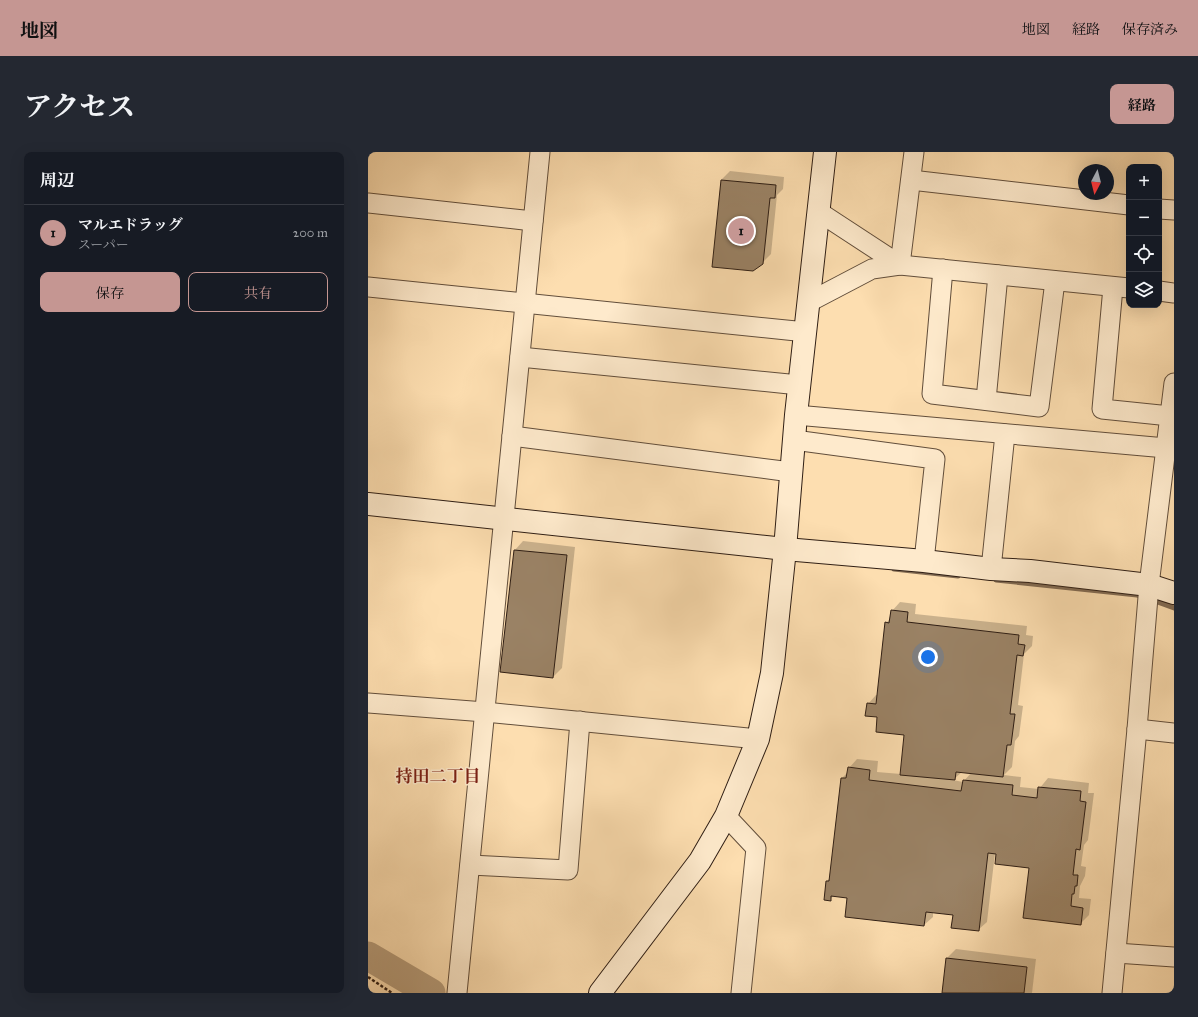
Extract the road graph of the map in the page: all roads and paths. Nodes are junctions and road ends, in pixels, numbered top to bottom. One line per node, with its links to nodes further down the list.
1 (540, 152): 10 (street)
2 (825, 152): 9 (street)
3 (914, 152): 4 (street)
4 (911, 180): 6 (street); 11 (street)
5 (368, 203): 10 (street)
6 (1126, 205)
7 (1162, 209): 8 (street)
8 (1174, 210)
9 (819, 212): 11 (street); 19 (street)
10 (533, 221): 20 (street)
11 (900, 264): 12 (street); 19 (street)
12 (944, 269): 13 (street); 25 (street)
13 (998, 275): 14 (street); 25 (street)
14 (1055, 281): 16 (street); 25 (street)
15 (368, 287): 20 (street)
16 (1121, 288): 27 (street)
17 (1162, 292): 18 (street)
18 (1174, 293)
19 (809, 302): 21 (street)
20 (525, 303): 21 (street); 22 (street)
21 (806, 332): 24 (street)
22 (520, 357): 24 (street); 29 (street)
23 (1174, 383): 27 (street)
24 (800, 385): 26 (street)
25 (986, 400)
26 (796, 416): 28 (street); 30 (street)
27 (1170, 416): 31 (street)
28 (1005, 434): 31 (street); 37 (street)
29 (512, 436): 32 (street); 34 (street)
30 (794, 440): 32 (street); 36 (street)
31 (1169, 441): 38 (street)
32 (791, 472): 35 (street)
33 (368, 504): 34 (street)
34 (504, 519): 35 (street); 41 (street)
35 (785, 556): 36 (street); 45 (street)
36 (924, 561): 37 (street)
37 (991, 569): 38 (street)
38 (1149, 585): 39 (street); 43 (street)
39 (1174, 592)
40 (368, 703): 41 (street)
41 (485, 712): 42 (street); 47 (street)
42 (580, 721): 45 (street); 47 (street)
43 (1137, 729): 44 (street); 48 (street)
44 (1174, 733)
45 (758, 739): 46 (street)
46 (726, 816): 53 (street); 54 (street)
47 (470, 865): 52 (street)
48 (1116, 953): 49 (street); 55 (street)
49 (1174, 957)
50 (368, 977): 51 (path)
51 (392, 993)
52 (457, 993)
53 (600, 993)
54 (741, 993)
55 (1112, 993)

